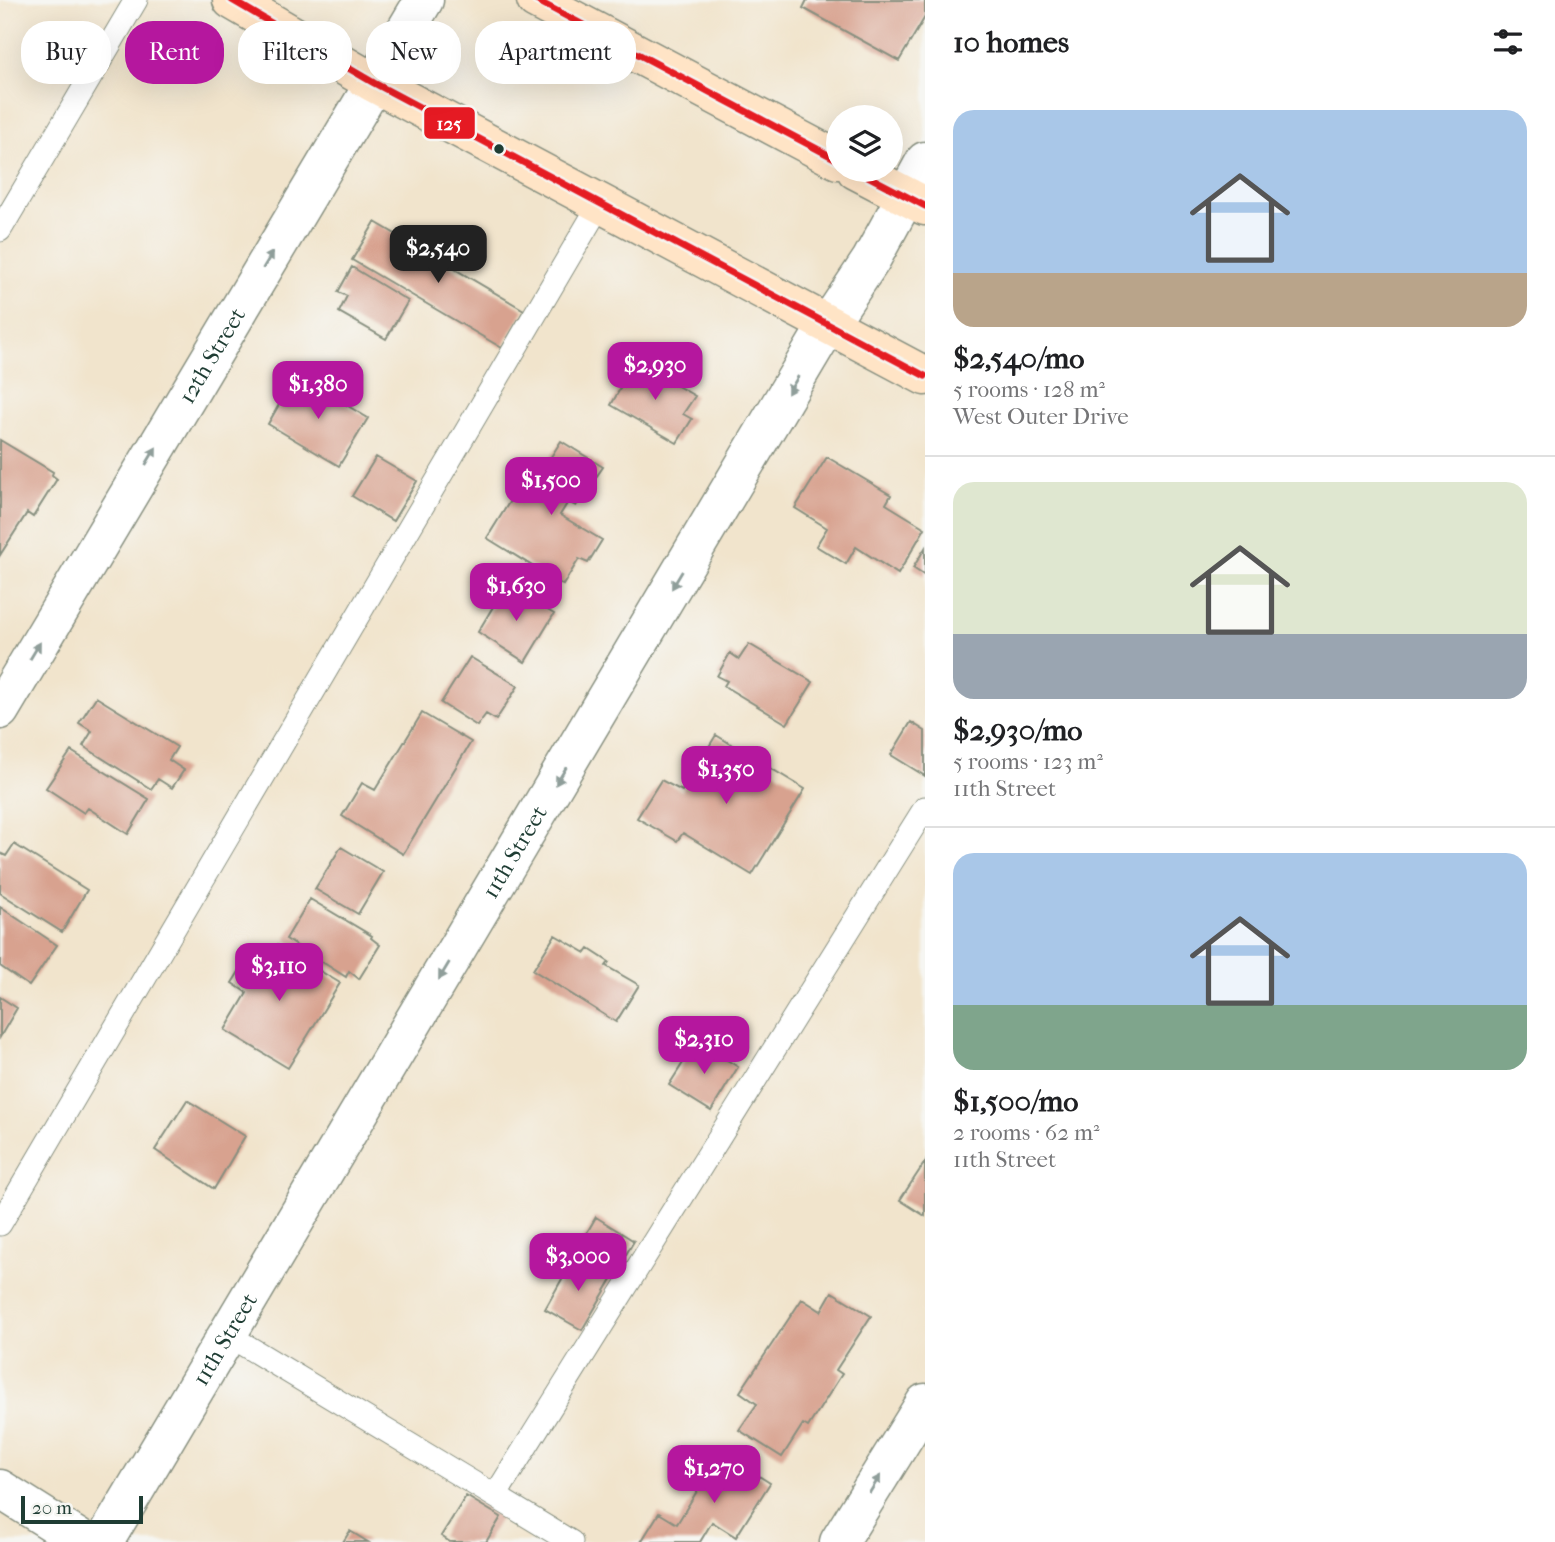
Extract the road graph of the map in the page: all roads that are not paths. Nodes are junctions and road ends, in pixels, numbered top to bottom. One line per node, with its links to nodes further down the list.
1 (136, 0): 14 (lane)
2 (232, 0): 6 (main road)
3 (424, 0): 5 (street, 12th Street)
4 (536, 0): 9 (main road)
5 (411, 21)
6 (366, 79)
7 (372, 84): 17 (street, 12th Street, one-way to 7)
8 (375, 84): 13 (main road)
9 (826, 154)
10 (925, 161): 12 (street, 11th Street)
11 (879, 182): 12 (main road)
12 (915, 201): 15 (street, 11th Street)
13 (600, 204): 15 (main road); 19 (lane)
14 (0, 230)
15 (827, 326): 16 (main road); 20 (street, 11th Street, one-way to 20)
16 (925, 376)
17 (0, 710)
18 (925, 808): 23 (lane)
19 (0, 1224)
20 (228, 1335): 23 (lane); 25 (street, 11th Street)
21 (925, 1403): 27 (street, one-way to 21)
22 (0, 1489): 24 (street)
23 (495, 1496): 26 (lane)
24 (84, 1542)
25 (104, 1542)
26 (571, 1542)
27 (839, 1542)

